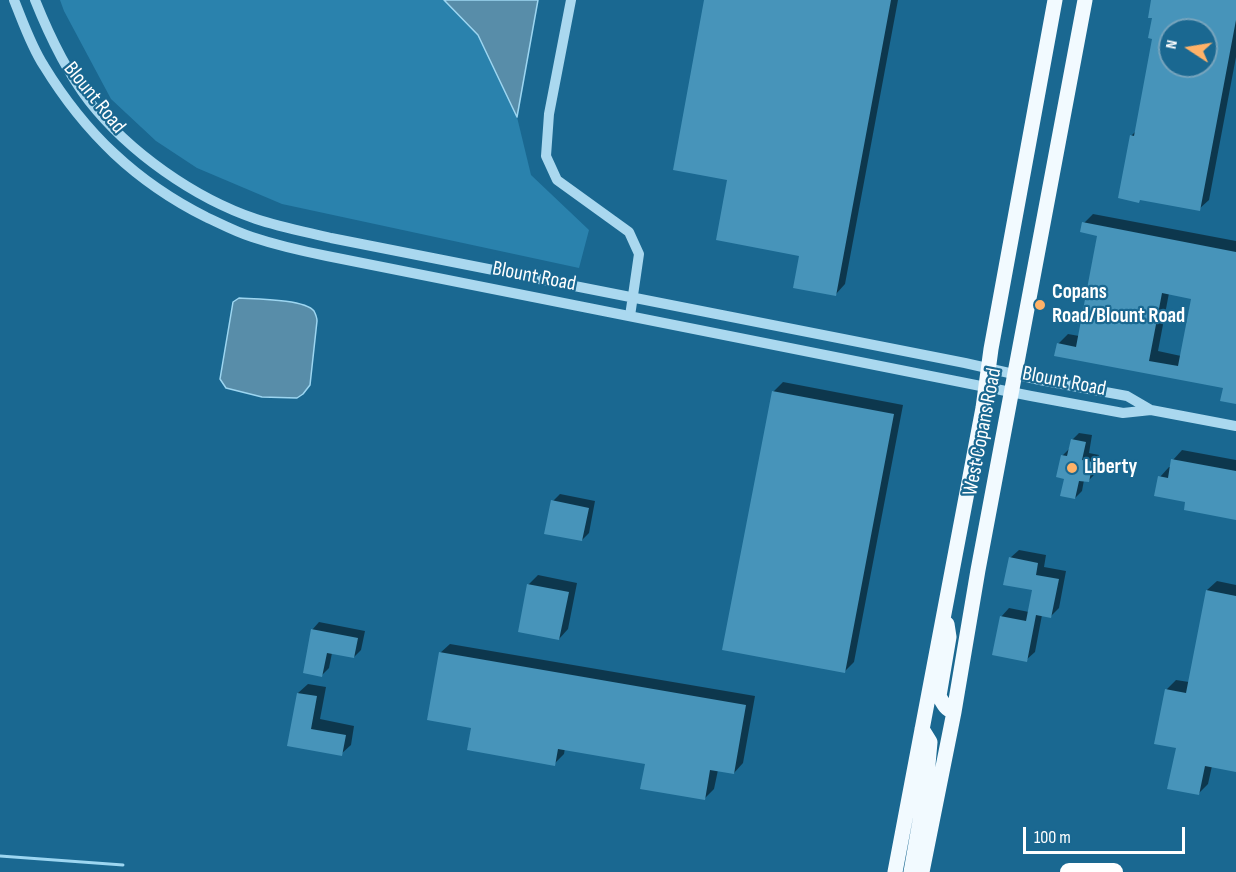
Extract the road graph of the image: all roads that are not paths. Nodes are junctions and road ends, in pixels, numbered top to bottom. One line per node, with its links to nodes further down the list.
1 (14, 0): 7 (street, Blount Road)
2 (34, 0): 6 (street, Blount Road)
3 (571, 0): 6 (street)
4 (1055, 0): 8 (main road, West Copans Road)
5 (1085, 0): 9 (main road, West Copans Road)
6 (633, 297): 7 (street); 8 (street, Blount Road)
7 (630, 316): 10 (street, Blount Road)
8 (989, 369): 9 (street, Blount Road); 10 (main road, West Copans Road)
9 (1015, 374): 11 (main road, West Copans Road); 12 (street, Blount Road)
10 (986, 387): 11 (street, Blount Road); 14 (main road, West Copans Road)
11 (1011, 392): 12 (street, Blount Road); 15 (main road, West Copans Road)
12 (1151, 410): 13 (street, Blount Road)
13 (1236, 426)
14 (944, 606): 15 (main road); 16 (main road, West Copans Road)
15 (954, 712): 19 (main road, West Copans Road)
16 (922, 729): 17 (main road, West Copans Road); 18 (main road)
17 (895, 872)
18 (911, 872)
19 (922, 872)
20 (1069, 872): 21 (highway)
21 (1114, 872)

